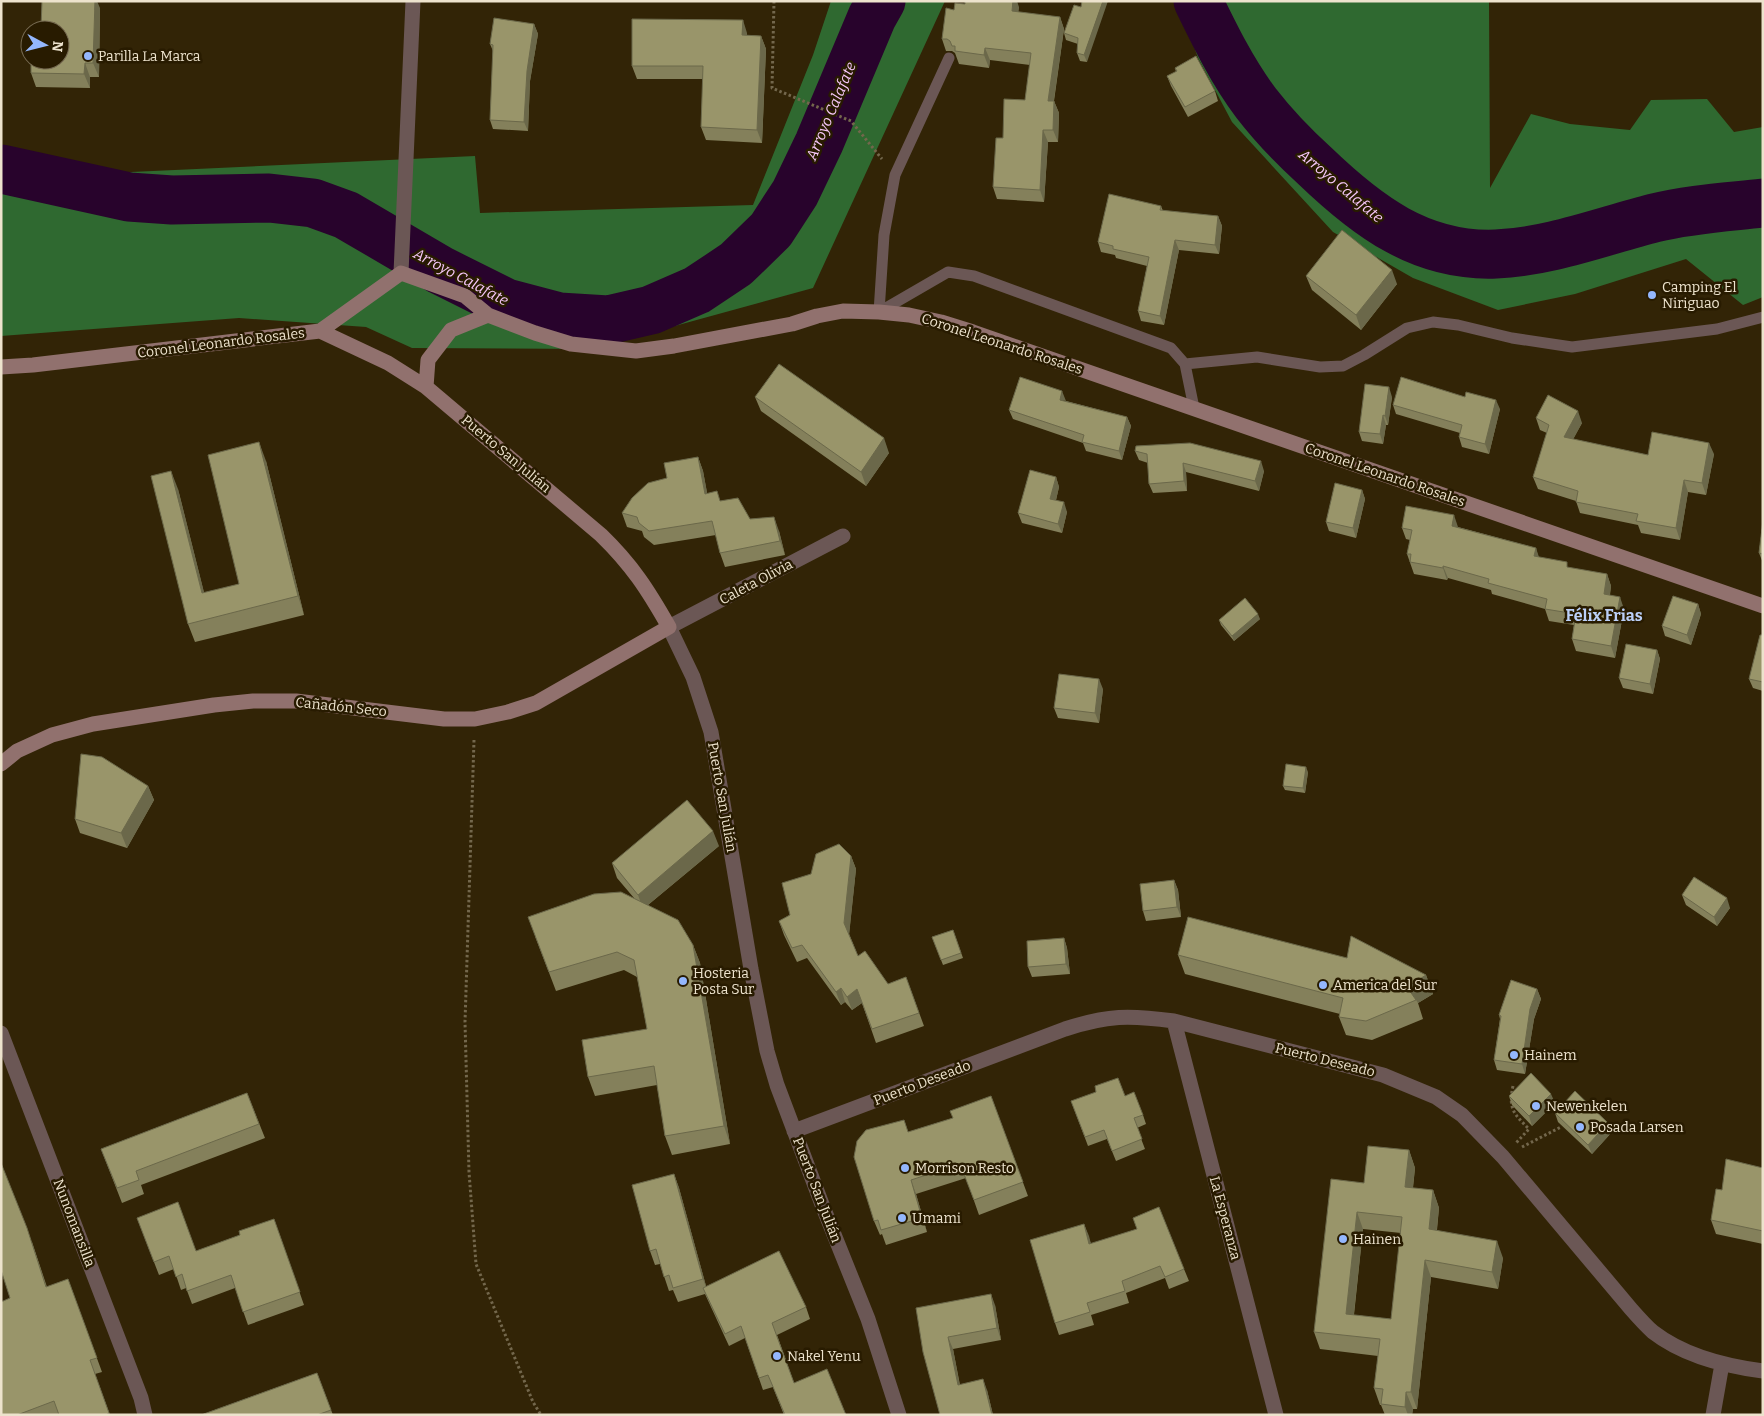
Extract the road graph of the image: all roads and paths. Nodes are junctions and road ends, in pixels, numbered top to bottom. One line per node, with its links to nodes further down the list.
1 (413, 1): 5 (street)
2 (774, 1): 4 (path)
3 (949, 58): 4 (lane)
4 (895, 176): 6 (lane)
5 (401, 273): 7 (main road, Coronel Leonardo Rosales); 9 (main road, Coronel Leonardo Rosales)
6 (878, 312): 7 (main road, Coronel Leonardo Rosales); 10 (lane); 15 (main road, Coronel Leonardo Rosales)
7 (488, 314): 14 (main road)
8 (1763, 317): 10 (lane)
9 (320, 331): 11 (main road, Coronel Leonardo Rosales); 14 (main road, Puerto San Julián)
10 (1185, 364): 15 (lane)
11 (33, 365): 12 (main road, Coronel Leonardo Rosales); 13 (main road, Coronel Leonardo Rosales)
12 (1, 368)
13 (1, 378)
14 (426, 387): 18 (main road, Puerto San Julián)
15 (1194, 408): 17 (main road, Coronel Leonardo Rosales)
16 (843, 536): 18 (street, Caleta Olivia)
17 (1763, 606)
18 (669, 627): 19 (main road, Cañadón Seco); 25 (street, Puerto San Julián)
19 (475, 719): 20 (main road, Cañadón Seco); 30 (path)
20 (1, 764)
21 (1174, 1021): 25 (street, Puerto Deseado); 26 (street, Puerto Deseado); 32 (street, La Esperanza)
22 (1, 1033): 29 (street, Nunomansilla)
23 (1513, 1086): 26 (path)
24 (1560, 1127): 26 (path)
25 (794, 1131): 31 (street, Puerto San Julián)
26 (1503, 1157): 27 (street, Puerto Deseado)
27 (1722, 1364): 28 (street, Puerto Deseado); 33 (street)
28 (1763, 1371)
29 (146, 1415)
30 (541, 1415)
31 (899, 1415)
32 (1276, 1415)
33 (1714, 1415)

